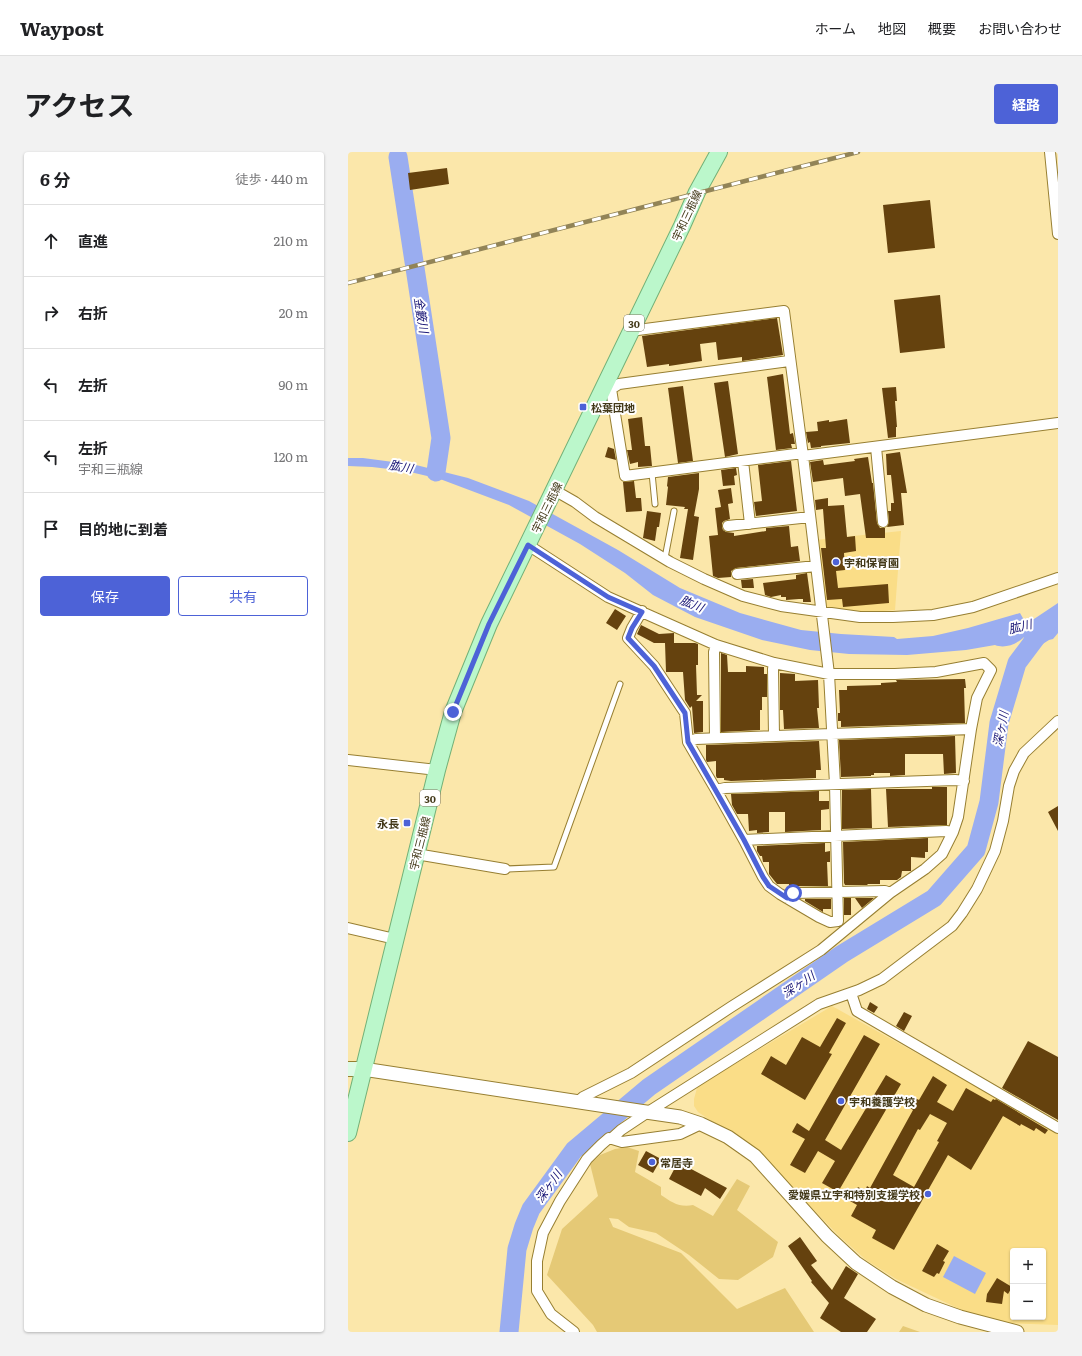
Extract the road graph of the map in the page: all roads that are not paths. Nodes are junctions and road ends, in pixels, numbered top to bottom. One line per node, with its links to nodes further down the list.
1 (719, 152): 5 (main road, 宇和三瓶線 / 30)
2 (1050, 152): 3 (street)
3 (1057, 221): 4 (street)
4 (1058, 234)
5 (630, 331): 6 (street); 7 (main road, 宇和三瓶線 / 30)
6 (790, 361): 7 (street); 10 (street)
7 (607, 388): 12 (street); 13 (main road, 宇和三瓶線 / 30)
8 (1058, 423): 9 (street)
9 (876, 447): 10 (street); 17 (street)
10 (803, 455): 11 (street); 16 (street)
11 (743, 461): 12 (street); 18 (street)
12 (652, 473): 14 (lane)
13 (553, 493): 20 (main road, 宇和三瓶線 / 30); 21 (street)
14 (655, 504)
15 (674, 511): 21 (lane)
16 (810, 517): 18 (street); 22 (street)
17 (884, 522)
18 (750, 524): 19 (street)
19 (728, 526)
20 (529, 542): 25 (street); 38 (main road, 宇和三瓶線 / 30)
21 (665, 558): 26 (street)
22 (816, 566): 23 (street); 26 (street)
23 (737, 574)
24 (1058, 578): 26 (street)
25 (642, 612): 27 (street); 36 (street)
26 (821, 614): 29 (street)
27 (716, 645): 28 (street); 35 (street)
28 (774, 663): 29 (street); 34 (street)
29 (829, 674): 32 (street); 33 (street)
30 (620, 684): 46 (lane)
31 (1058, 722): 54 (street)
32 (971, 729): 33 (street); 39 (street)
33 (832, 734): 34 (street); 40 (street)
34 (774, 736): 35 (street)
35 (715, 738): 36 (street)
36 (688, 742): 41 (street)
37 (348, 760): 38 (street)
38 (437, 770): 45 (main road, 宇和三瓶線 / 30)
39 (964, 781): 40 (street); 42 (street)
40 (835, 784): 41 (street); 43 (street)
41 (716, 790): 44 (street)
42 (953, 832): 43 (street); 48 (street)
43 (836, 836): 44 (street); 47 (street)
44 (744, 840): 49 (street)
45 (416, 854): 46 (street); 53 (main road, 宇和三瓶線 / 30)
46 (505, 869)
47 (838, 891): 48 (street); 49 (street); 50 (street)
48 (890, 893): 51 (street)
49 (787, 898): 50 (street)
50 (838, 921): 51 (street)
51 (853, 924): 56 (street)
52 (348, 928): 53 (street)
53 (395, 939): 55 (main road, 宇和三瓶線 / 30)
54 (851, 993): 57 (street); 59 (street)
55 (356, 1069): 56 (street); 60 (main road, 宇和三瓶線 / 30)
56 (582, 1103): 57 (street)
57 (643, 1112): 58 (street); 61 (street)
58 (701, 1124): 61 (street); 63 (street)
59 (1058, 1128)
60 (348, 1133)
61 (611, 1139): 62 (street)
62 (574, 1332)
63 (1017, 1332)

